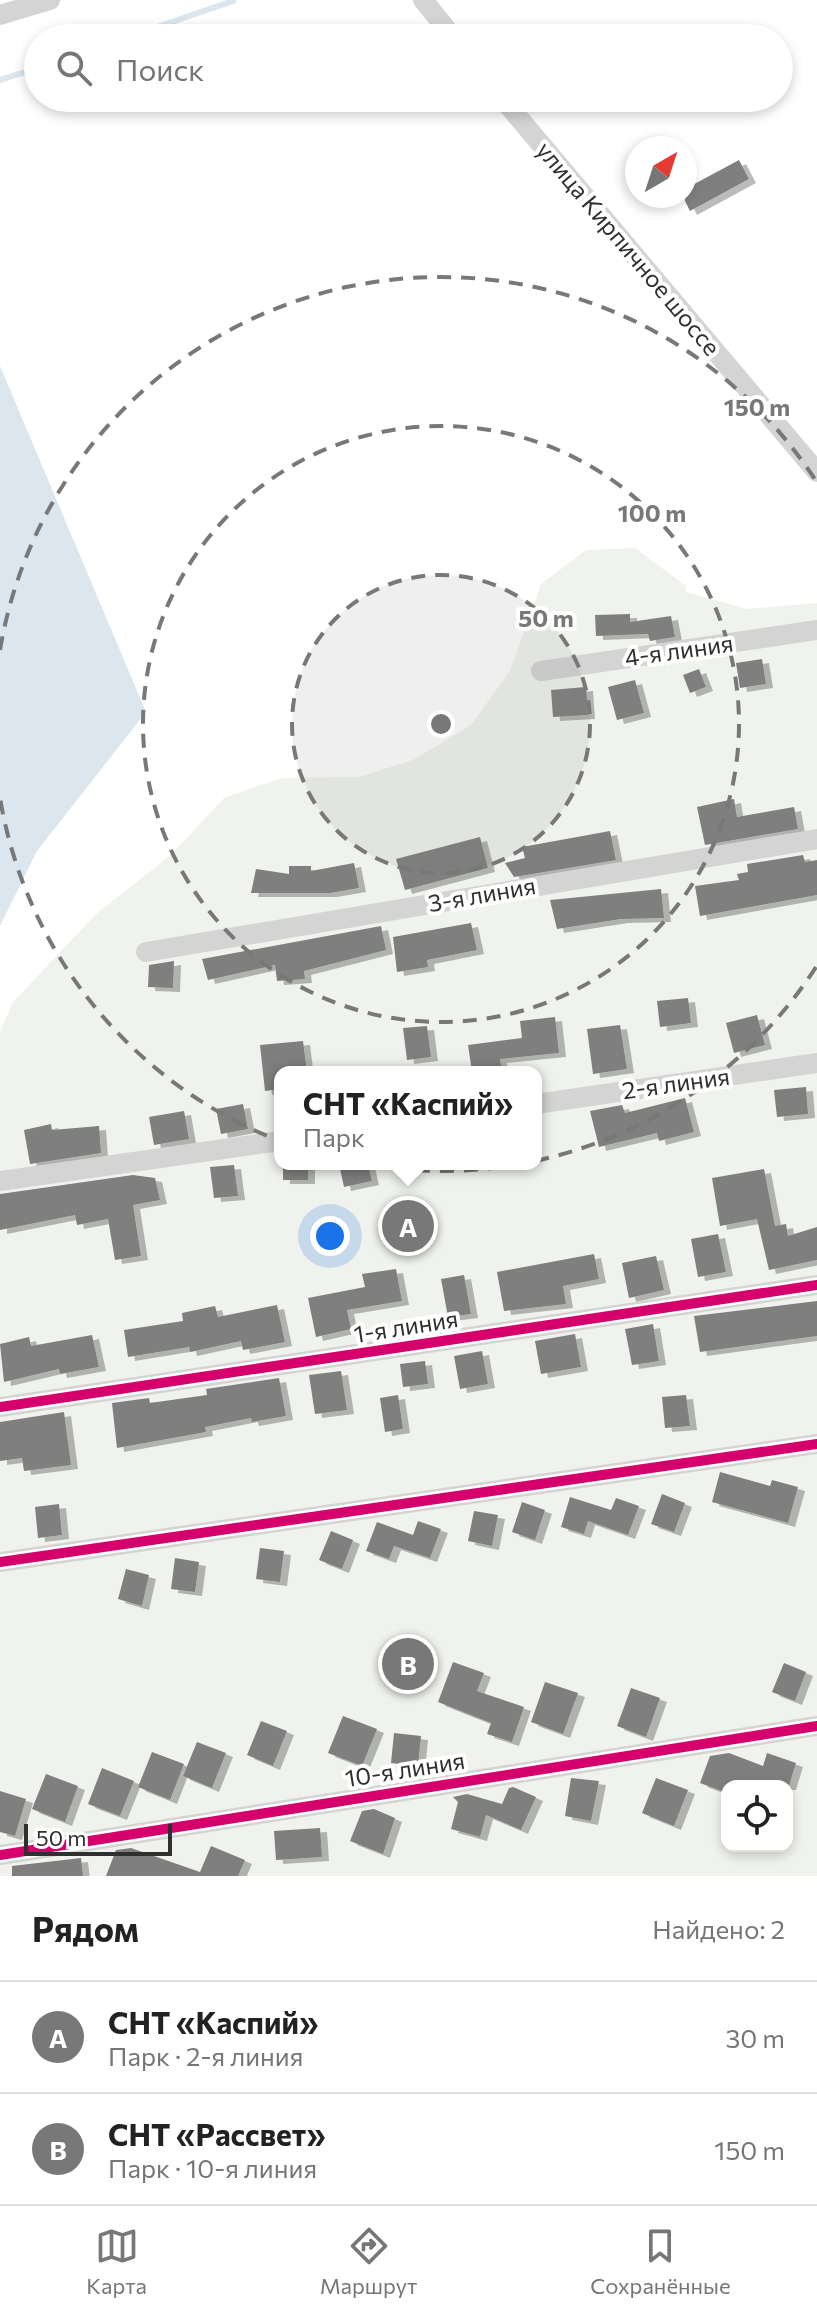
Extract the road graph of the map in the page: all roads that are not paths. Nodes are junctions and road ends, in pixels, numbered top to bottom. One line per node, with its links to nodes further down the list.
1 (50, 0): 3 (street)
2 (423, 0): 4 (street)
3 (0, 15)
4 (443, 24)
5 (514, 112): 6 (street, улица Кирпичное шоссе)
6 (817, 472)
7 (817, 630): 8 (street, 4-я линия)
8 (541, 671)
9 (817, 839): 10 (street, 3-я линия)
10 (146, 952)
11 (817, 1063): 12 (street, 2-я линия)
12 (542, 1103)
13 (274, 1142): 14 (street)
14 (0, 1181)
15 (817, 1285): 16 (street, 1-я линия)
16 (0, 1407)
17 (817, 1444): 18 (street)
18 (0, 1562)
19 (817, 1726): 20 (street, 10-я линия)
20 (0, 1855)

